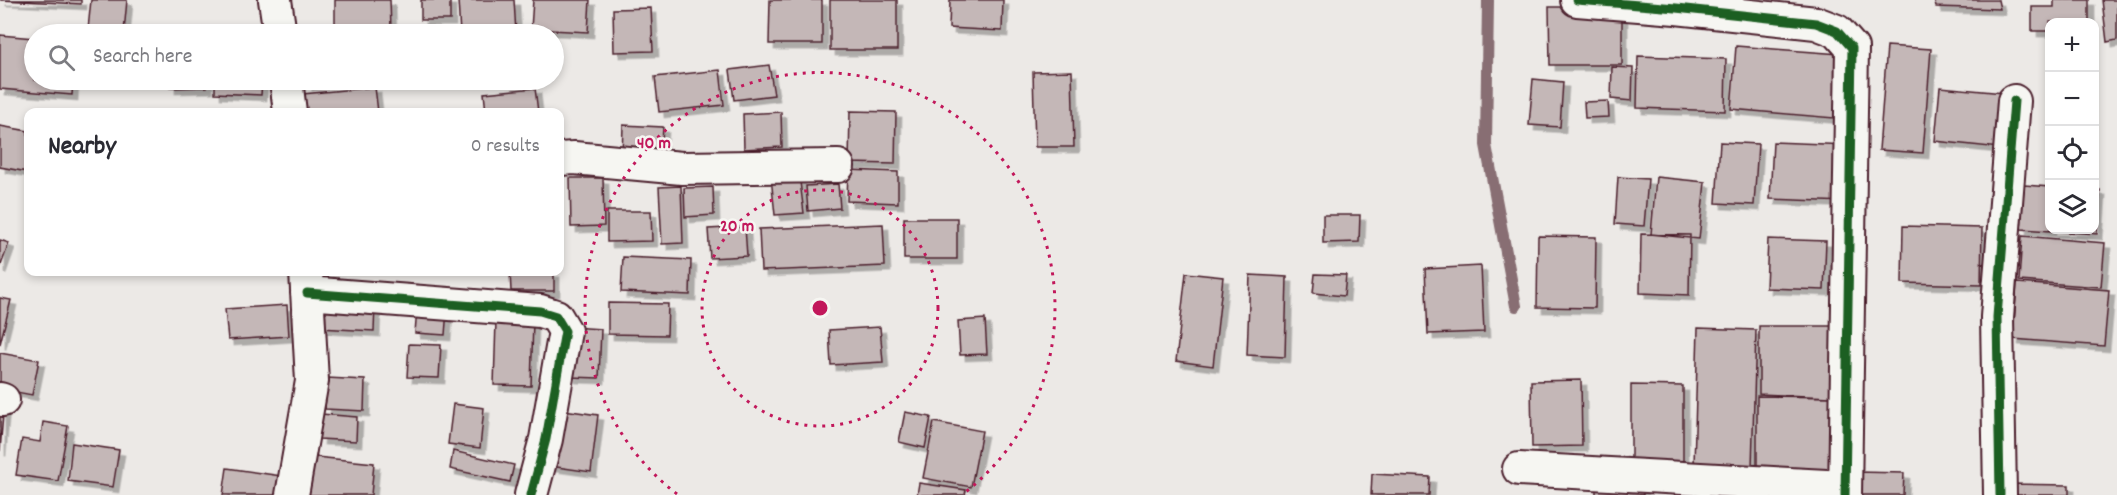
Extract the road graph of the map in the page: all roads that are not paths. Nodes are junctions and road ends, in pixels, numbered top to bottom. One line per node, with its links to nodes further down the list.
1 (275, 0): 4 (street)
2 (1577, 0): 3 (street)
3 (1676, 4): 12 (street)
4 (279, 24)
5 (287, 90): 7 (street)
6 (2014, 101): 15 (street)
7 (290, 108)
8 (564, 159): 9 (street)
9 (838, 166)
10 (307, 282): 13 (street); 14 (street)
11 (1520, 469): 12 (street)
12 (1845, 491)
13 (292, 495)
14 (531, 495)
15 (2000, 495)

